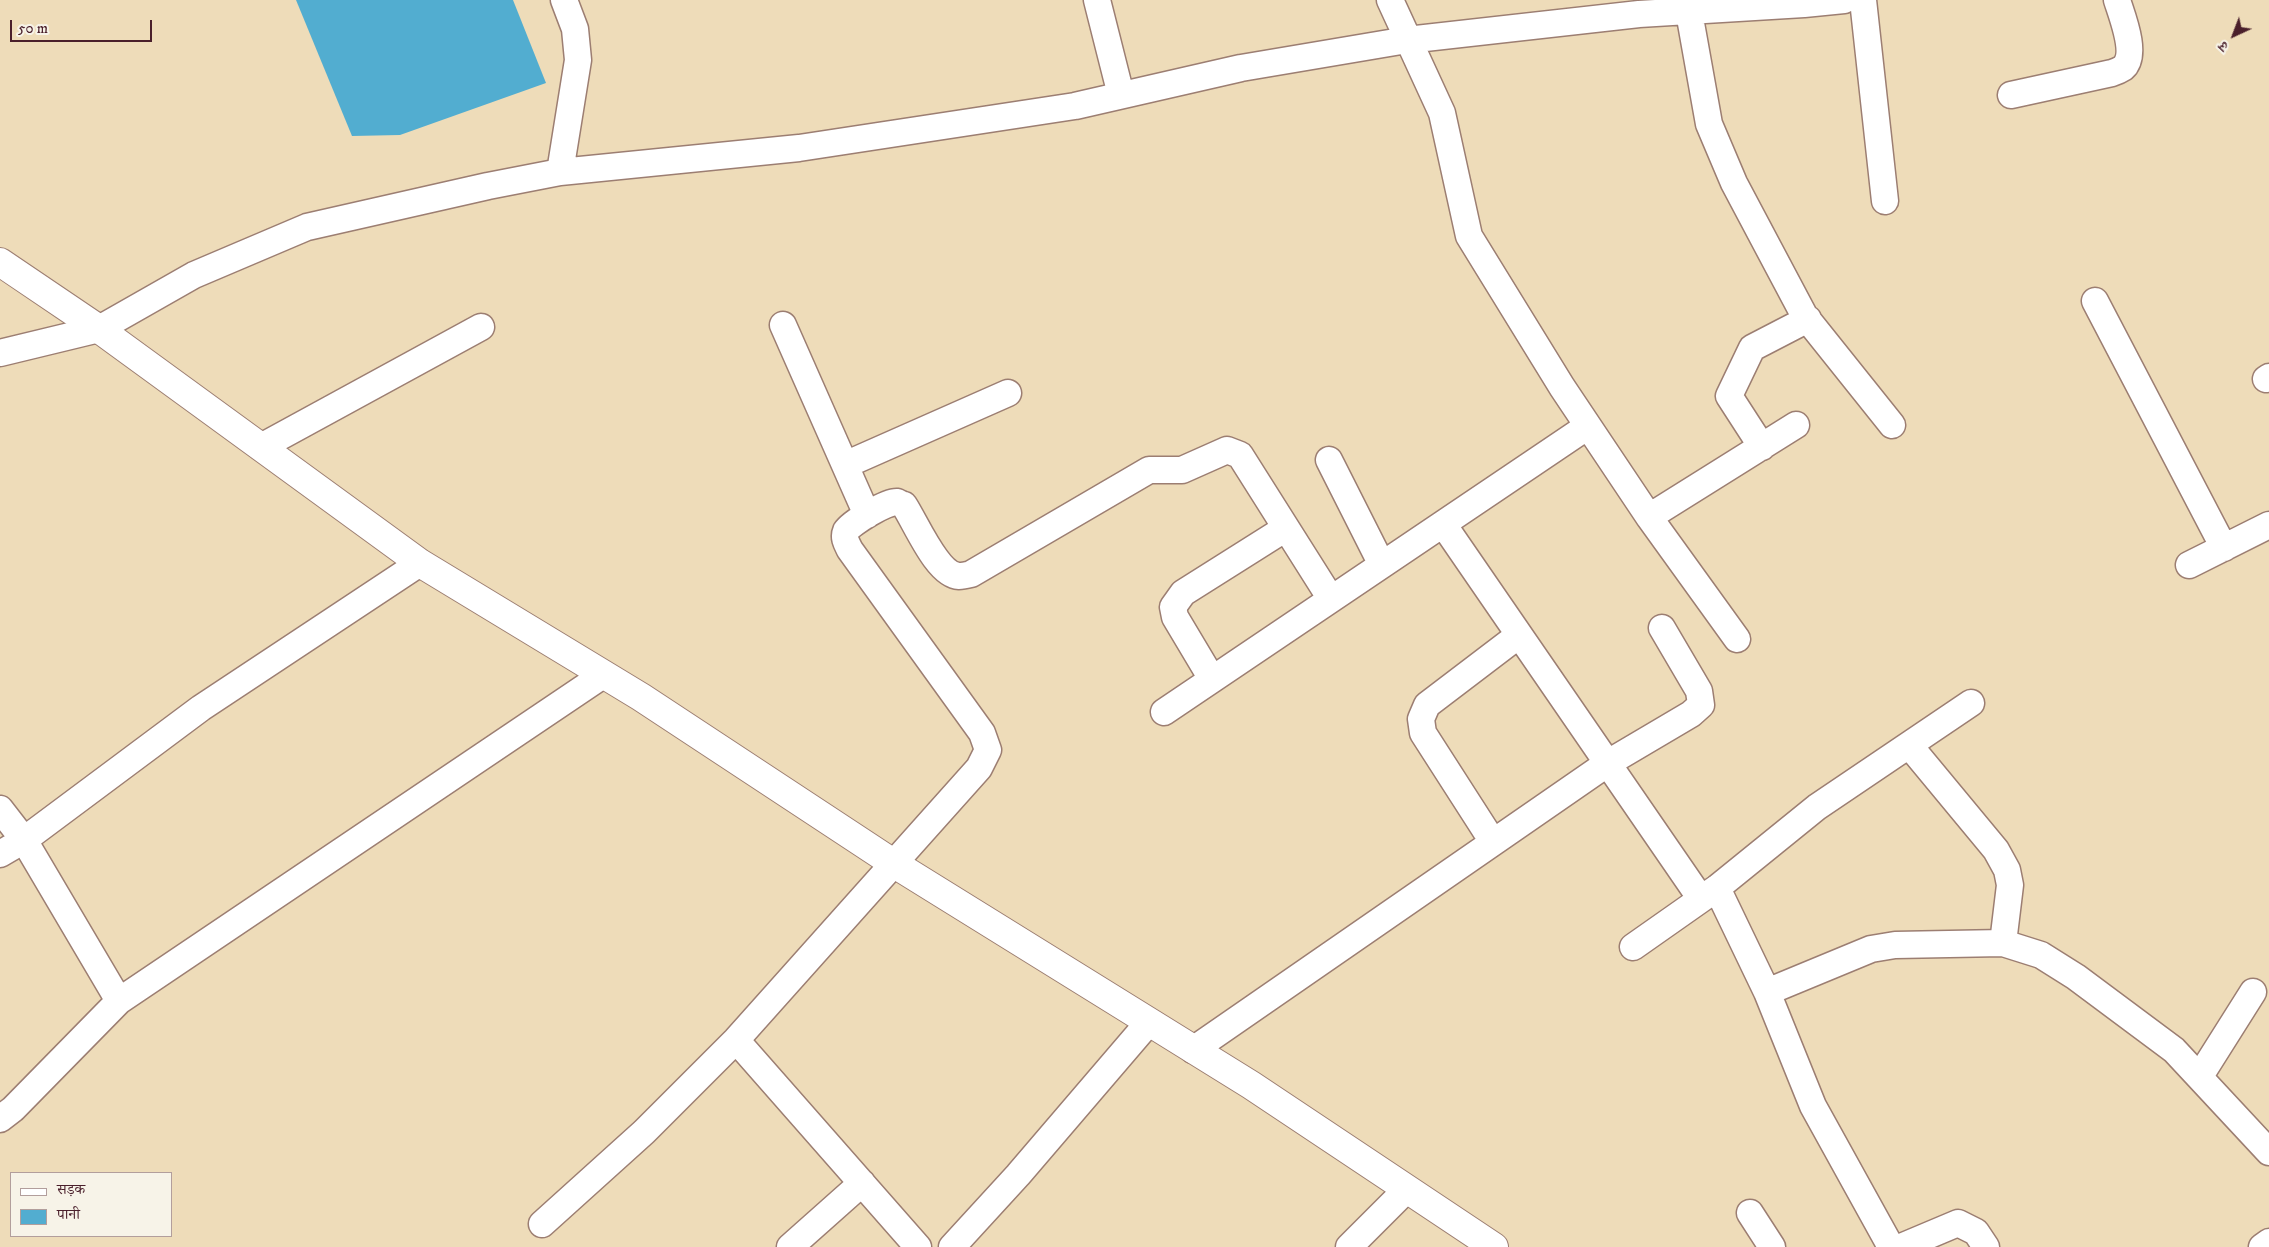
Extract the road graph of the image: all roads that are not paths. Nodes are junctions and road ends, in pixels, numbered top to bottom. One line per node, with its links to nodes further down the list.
1 (564, 0): 12 (street)
2 (1097, 0): 10 (street)
3 (1390, 0): 9 (street)
4 (1844, 0): 8 (street)
5 (1863, 0): 13 (street)
6 (2117, 0): 11 (street)
7 (1637, 7): 8 (street); 9 (street)
8 (1689, 12): 16 (street)
9 (1407, 40): 10 (street); 24 (street)
10 (1121, 95): 12 (street)
11 (2011, 95)
12 (560, 172): 19 (street)
13 (1885, 201)
14 (0, 262): 19 (main road)
15 (2096, 301): 34 (street)
16 (1808, 319): 23 (street); 26 (street)
17 (783, 325): 28 (street)
18 (482, 327): 25 (street)
19 (99, 329): 20 (street); 25 (main road)
20 (0, 353)
21 (1008, 393): 28 (street)
22 (1796, 425): 26 (street)
23 (1892, 425)
24 (1588, 426): 30 (street); 31 (street)
25 (261, 447): 35 (main road)
26 (1762, 447): 30 (street)
27 (1329, 460): 36 (street)
28 (845, 465): 29 (street)
29 (867, 515): 33 (street); 52 (street)
30 (1649, 517): 41 (street)
31 (1443, 524): 36 (street); 40 (street)
32 (2269, 525): 34 (street)
33 (1286, 528): 38 (street); 43 (street)
34 (2224, 548): 37 (street)
35 (420, 563): 42 (main road); 49 (street)
36 (1382, 565): 38 (street)
37 (2189, 565)
38 (1331, 599): 43 (street)
39 (1662, 628): 47 (street)
40 (1519, 635): 47 (street); 50 (street)
41 (1737, 639)
42 (603, 675): 52 (main road); 58 (street)
43 (1212, 680): 45 (street)
44 (1971, 703): 46 (street)
45 (1164, 712)
46 (1909, 745): 53 (street); 54 (street)
47 (1608, 763): 50 (street); 53 (street)
48 (0, 809): 49 (street)
49 (24, 840): 51 (street); 58 (street)
50 (1493, 842): 61 (street)
51 (0, 854)
52 (893, 863): 59 (main road); 60 (street)
53 (1709, 893): 55 (street); 56 (street)
54 (2003, 944): 56 (street); 62 (street)
55 (1633, 947)
56 (1766, 992): 76 (street)
57 (2253, 992): 62 (street)
58 (119, 1000): 63 (street)
59 (1149, 1022): 61 (main road); 72 (street)
60 (736, 1040): 65 (street); 68 (street)
61 (1193, 1050): 66 (main road)
62 (2200, 1076): 64 (street)
63 (0, 1119)
64 (2267, 1144)
65 (862, 1183): 70 (street); 71 (street)
66 (1406, 1190): 73 (street); 74 (main road)
67 (1750, 1213): 75 (street)
68 (542, 1224)
69 (2269, 1242): 79 (street)
70 (790, 1247)
71 (918, 1247)
72 (952, 1247)
73 (1349, 1247)
74 (1494, 1247)
75 (1772, 1247)
76 (1891, 1247)
77 (1901, 1247): 78 (street)
78 (1986, 1247)
79 (2262, 1247)

